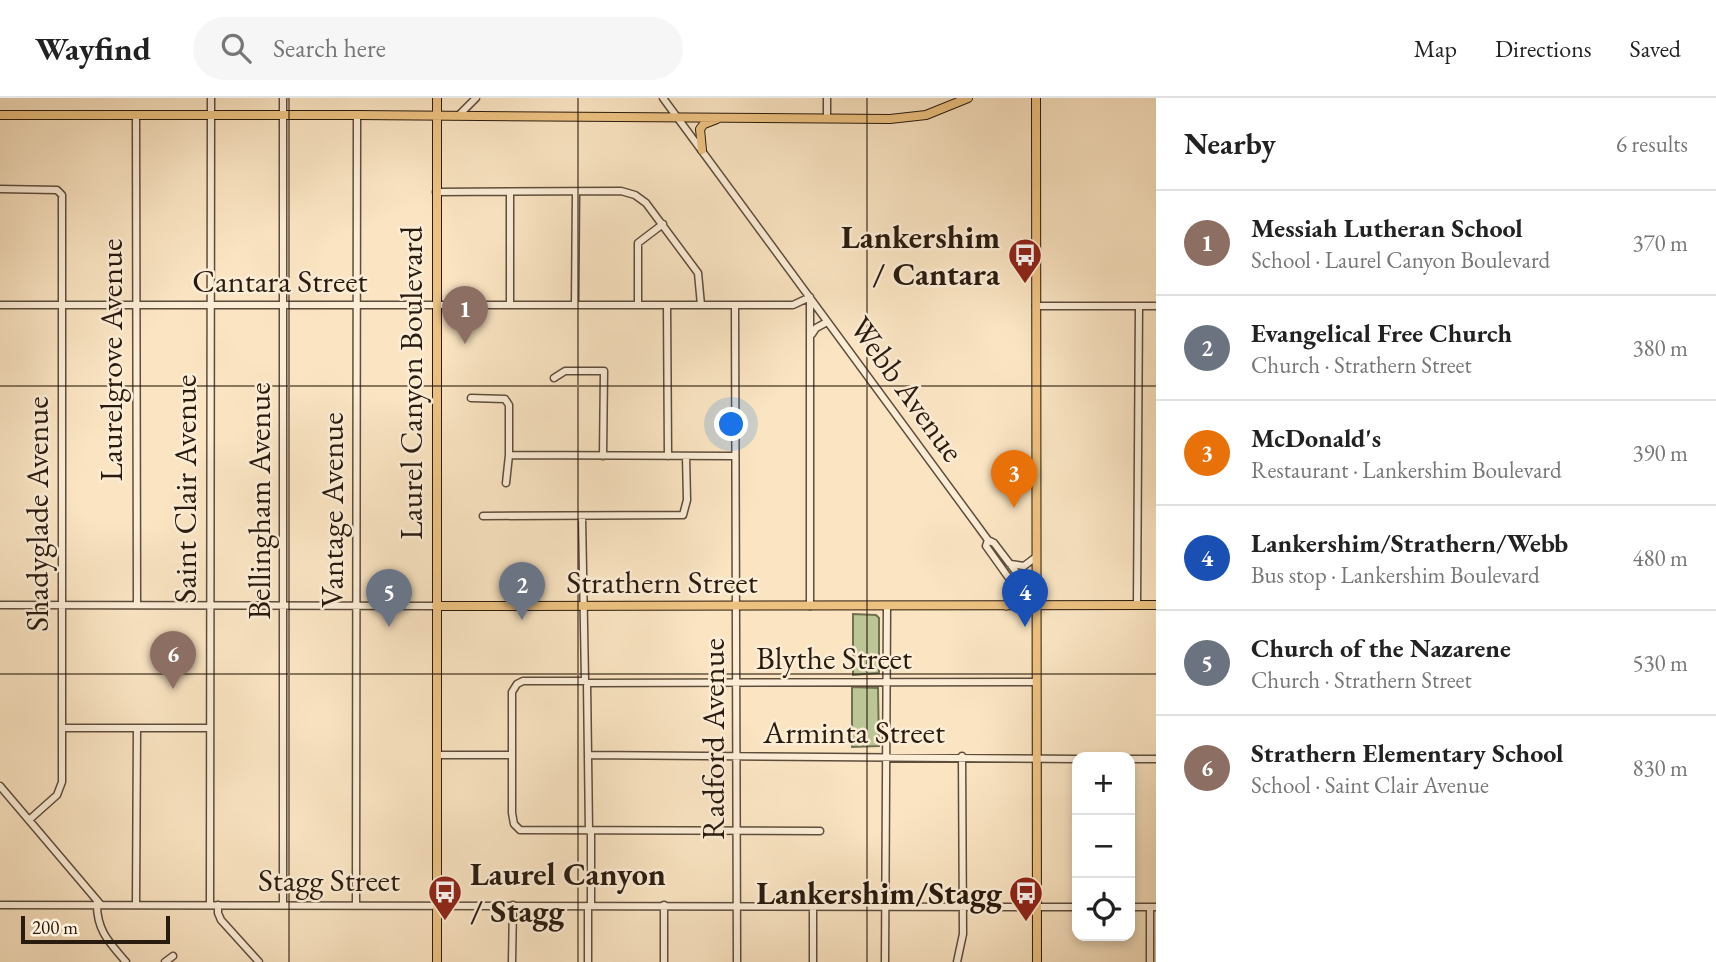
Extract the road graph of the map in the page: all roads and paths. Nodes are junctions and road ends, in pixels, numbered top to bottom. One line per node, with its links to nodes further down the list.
1 (211, 98): 11 (street, Saint Clair Avenue)
2 (283, 98): 12 (street, Bellingham Avenue)
3 (437, 98): 14 (main road, Laurel Canyon Boulevard)
4 (476, 98): 15 (street)
5 (663, 98): 16 (street, Webb Avenue)
6 (827, 98): 18 (street)
7 (968, 98): 18 (main road)
8 (1036, 98): 39 (main road)
9 (0, 115): 10 (main road)
10 (136, 115): 11 (main road); 27 (street, Laurelgrove Avenue)
11 (211, 115): 12 (main road); 32 (street, Saint Clair Avenue)
12 (283, 115): 13 (main road); 33 (street, Bellingham Avenue)
13 (357, 115): 14 (main road); 34 (street, Vantage Avenue)
14 (436, 115): 15 (main road); 21 (main road, Laurel Canyon Boulevard)
15 (459, 115): 16 (main road)
16 (677, 117): 17 (main road); 19 (street, Webb Avenue)
17 (722, 117): 18 (main road); 19 (main road)
18 (827, 118)
19 (702, 150): 25 (street, Webb Avenue)
20 (0, 189): 31 (street, Shadyglade Avenue)
21 (435, 192): 23 (street); 28 (main road, Laurel Canyon Boulevard)
22 (576, 192): 23 (street); 24 (street); 29 (street)
23 (510, 193): 35 (street)
24 (663, 224): 36 (street); 38 (street)
25 (810, 297): 30 (street, Cantara Street); 42 (street, Webb Avenue); 43 (street)
26 (0, 305): 31 (street, Cantara Street)
27 (135, 305): 31 (street, Cantara Street); 32 (street, Cantara Street); 58 (street, Laurelgrove Avenue)
28 (435, 305): 34 (street, Cantara Street); 35 (street, Cantara Street); 65 (main road, Laurel Canyon Boulevard)
29 (575, 305): 35 (street, Cantara Street); 36 (street, Cantara Street)
30 (735, 305): 38 (street, Cantara Street); 50 (street, Radford Avenue)
31 (62, 306): 60 (street, Shadyglade Avenue)
32 (210, 306): 33 (street, Cantara Street); 61 (street, Saint Clair Avenue)
33 (283, 306): 34 (street, Cantara Street); 62 (street, Bellingham Avenue)
34 (357, 306): 63 (street, Vantage Avenue)
35 (510, 306)
36 (638, 306): 37 (street, Cantara Street)
37 (667, 306): 38 (street, Cantara Street); 48 (street)
38 (701, 306)
39 (1036, 306): 40 (street); 55 (main road)
40 (1139, 306): 41 (street); 64 (street)
41 (1156, 306)
42 (827, 322): 43 (street); 54 (street, Webb Avenue)
43 (810, 335): 68 (street)
44 (554, 378): 47 (street)
45 (471, 398): 46 (street)
46 (509, 455): 47 (street); 51 (street)
47 (603, 456): 48 (street)
48 (668, 456): 49 (street)
49 (686, 456): 50 (street); 53 (street)
50 (735, 456): 67 (street, Radford Avenue)
51 (506, 483)
52 (483, 516): 53 (street)
53 (582, 516): 66 (street)
54 (988, 540): 56 (street, Webb Avenue); 57 (street, Webb Avenue)
55 (1036, 557): 56 (street); 71 (main road)
56 (1010, 564): 71 (street, Webb Avenue)
57 (1016, 588): 70 (main road); 71 (street, Webb Avenue)
58 (137, 604): 60 (street, Strathern Street); 61 (street, Strathern Street)
59 (0, 605): 60 (street, Strathern Street)
60 (61, 605): 77 (street, Shadyglade Avenue)
61 (210, 605): 62 (street, Strathern Street); 79 (street, Saint Clair Avenue)
62 (283, 605): 63 (street, Strathern Street); 99 (street, Bellingham Avenue)
63 (356, 605): 65 (street, Strathern Street); 100 (street, Vantage Avenue)
64 (1137, 605): 71 (main road, Strathern Street); 72 (main road, Strathern Street)
65 (436, 606): 66 (main road, Strathern Street); 80 (main road, Laurel Canyon Boulevard)
66 (584, 606): 67 (main road, Strathern Street); 73 (street)
67 (737, 606): 68 (main road, Strathern Street); 74 (street, Radford Avenue)
68 (810, 606): 69 (main road, Strathern Street)
69 (887, 606): 70 (main road, Strathern Street); 75 (street)
70 (1006, 606): 71 (main road, Strathern Street)
71 (1035, 606): 76 (main road)
72 (1156, 606)
73 (586, 682): 74 (street, Blythe Street); 81 (street, Blythe Street); 82 (street)
74 (737, 682): 75 (street, Blythe Street); 83 (street, Radford Avenue)
75 (887, 682): 76 (street, Blythe Street); 84 (street)
76 (1036, 682): 86 (main road)
77 (62, 728): 78 (street); 91 (street, Shadyglade Avenue)
78 (137, 728): 79 (street); 97 (street)
79 (209, 728): 98 (street, Saint Clair Avenue)
80 (437, 755): 81 (street); 101 (main road, Laurel Canyon Boulevard)
81 (512, 755): 92 (street)
82 (588, 755): 83 (street, Arminta Street); 92 (street)
83 (737, 756): 84 (street, Arminta Street); 94 (street, Radford Avenue)
84 (887, 756): 85 (street, Arminta Street); 107 (street)
85 (962, 756): 86 (street, Arminta Street); 108 (street)
86 (1037, 757): 87 (street, Arminta Street); 109 (main road)
87 (1072, 759)
88 (1135, 759): 89 (street)
89 (1156, 759)
90 (0, 786): 91 (street)
91 (29, 820): 96 (street)
92 (590, 831): 94 (street); 104 (street)
93 (820, 831): 94 (street)
94 (737, 832): 105 (street, Radford Avenue)
95 (0, 905): 96 (street, Stagg Street)
96 (99, 905): 97 (street, Stagg Street); 114 (street)
97 (136, 905): 98 (street, Stagg Street)
98 (214, 905): 99 (street, Stagg Street); 116 (street)
99 (283, 905): 100 (street, Stagg Street)
100 (356, 905): 101 (street, Stagg Street)
101 (438, 905): 102 (street, Stagg Street); 117 (main road, Laurel Canyon Boulevard)
102 (513, 905): 104 (street, Stagg Street); 118 (street)
103 (664, 905): 104 (street, Stagg Street); 105 (street, Stagg Street); 120 (street)
104 (589, 906): 119 (street)
105 (737, 906): 106 (street, Stagg Street); 121 (street, Radford Avenue)
106 (813, 906): 107 (street, Stagg Street); 122 (street)
107 (886, 907): 108 (street, Stagg Street); 123 (street)
108 (962, 907): 109 (street, Stagg Street); 124 (street)
109 (1037, 907): 110 (street, Stagg Street); 125 (main road)
110 (1072, 907)
111 (1135, 907): 112 (street)
112 (1153, 907): 126 (street)
113 (173, 956): 115 (street)
114 (126, 962)
115 (165, 962)
116 (259, 962)
117 (437, 962)
118 (512, 962)
119 (588, 962)
120 (664, 962)
121 (737, 962)
122 (813, 962)
123 (885, 962)
124 (957, 962)
125 (1037, 962)
126 (1150, 962)

